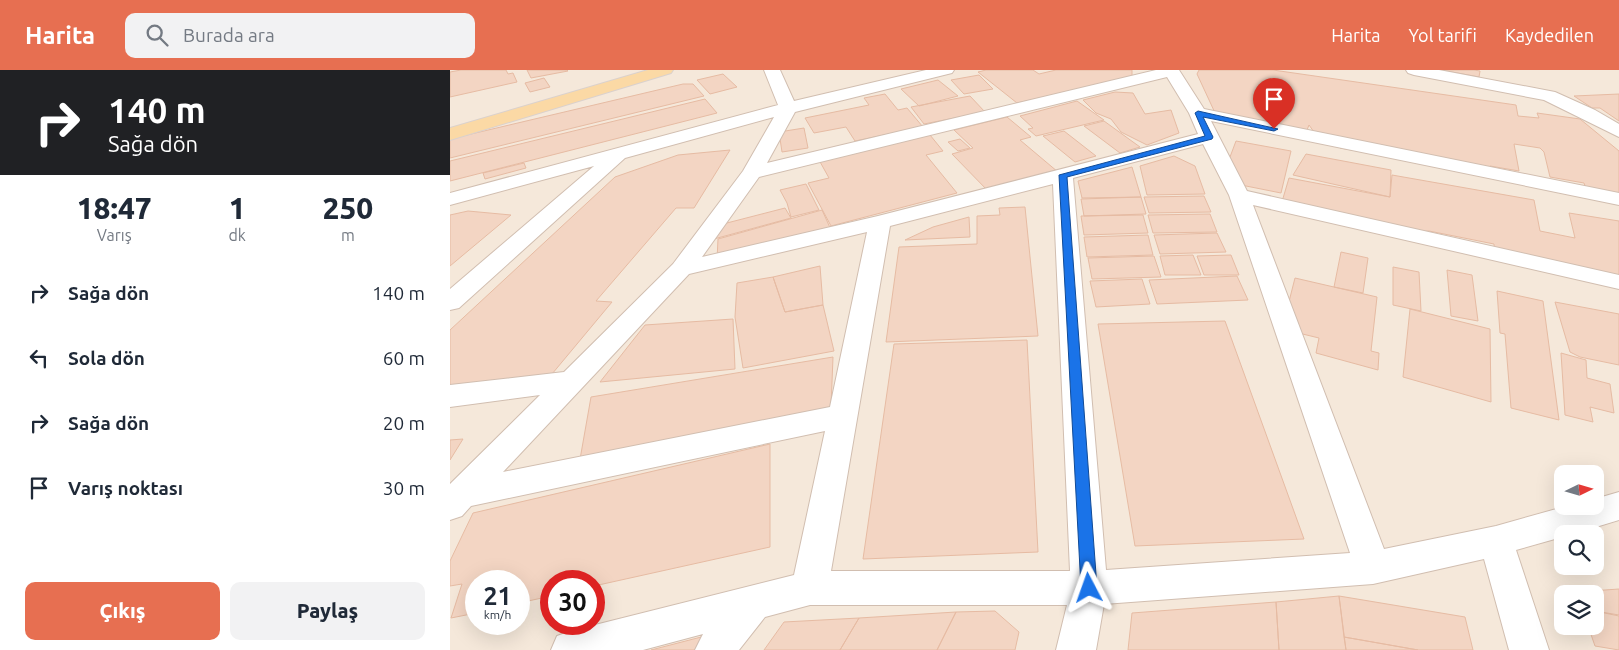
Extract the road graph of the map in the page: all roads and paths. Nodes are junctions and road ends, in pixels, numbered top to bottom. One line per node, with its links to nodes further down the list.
1 (627, 70): 9 (main road)
2 (665, 70): 11 (main road)
3 (772, 70): 7 (street)
4 (946, 70): 7 (street)
5 (1172, 70): 8 (street); 14 (street)
6 (1414, 70): 10 (street)
7 (788, 108): 13 (street); 14 (street)
8 (1198, 113): 12 (street); 18 (street)
9 (450, 120)
10 (1619, 132)
11 (450, 134)
12 (1209, 137): 15 (street); 16 (street)
13 (620, 153): 17 (street); 22 (street)
14 (752, 173): 20 (street)
15 (1063, 175): 19 (street); 31 (street)
16 (1239, 195): 21 (street); 29 (street)
17 (450, 199)
18 (1619, 199)
19 (880, 222): 20 (street); 25 (street)
20 (681, 269): 23 (street)
21 (1619, 282)
22 (450, 302)
23 (572, 381): 24 (street); 26 (street)
24 (450, 396)
25 (843, 416): 26 (street); 30 (street)
26 (456, 500)
27 (1619, 506): 28 (street)
28 (1496, 541): 29 (street); 36 (street)
29 (1373, 568): 31 (street)
30 (810, 588): 31 (street); 32 (street)
31 (1089, 588): 35 (street)
32 (753, 603): 33 (street); 34 (street)
33 (571, 650)
34 (715, 650)
35 (1076, 650)
36 (1529, 650)

